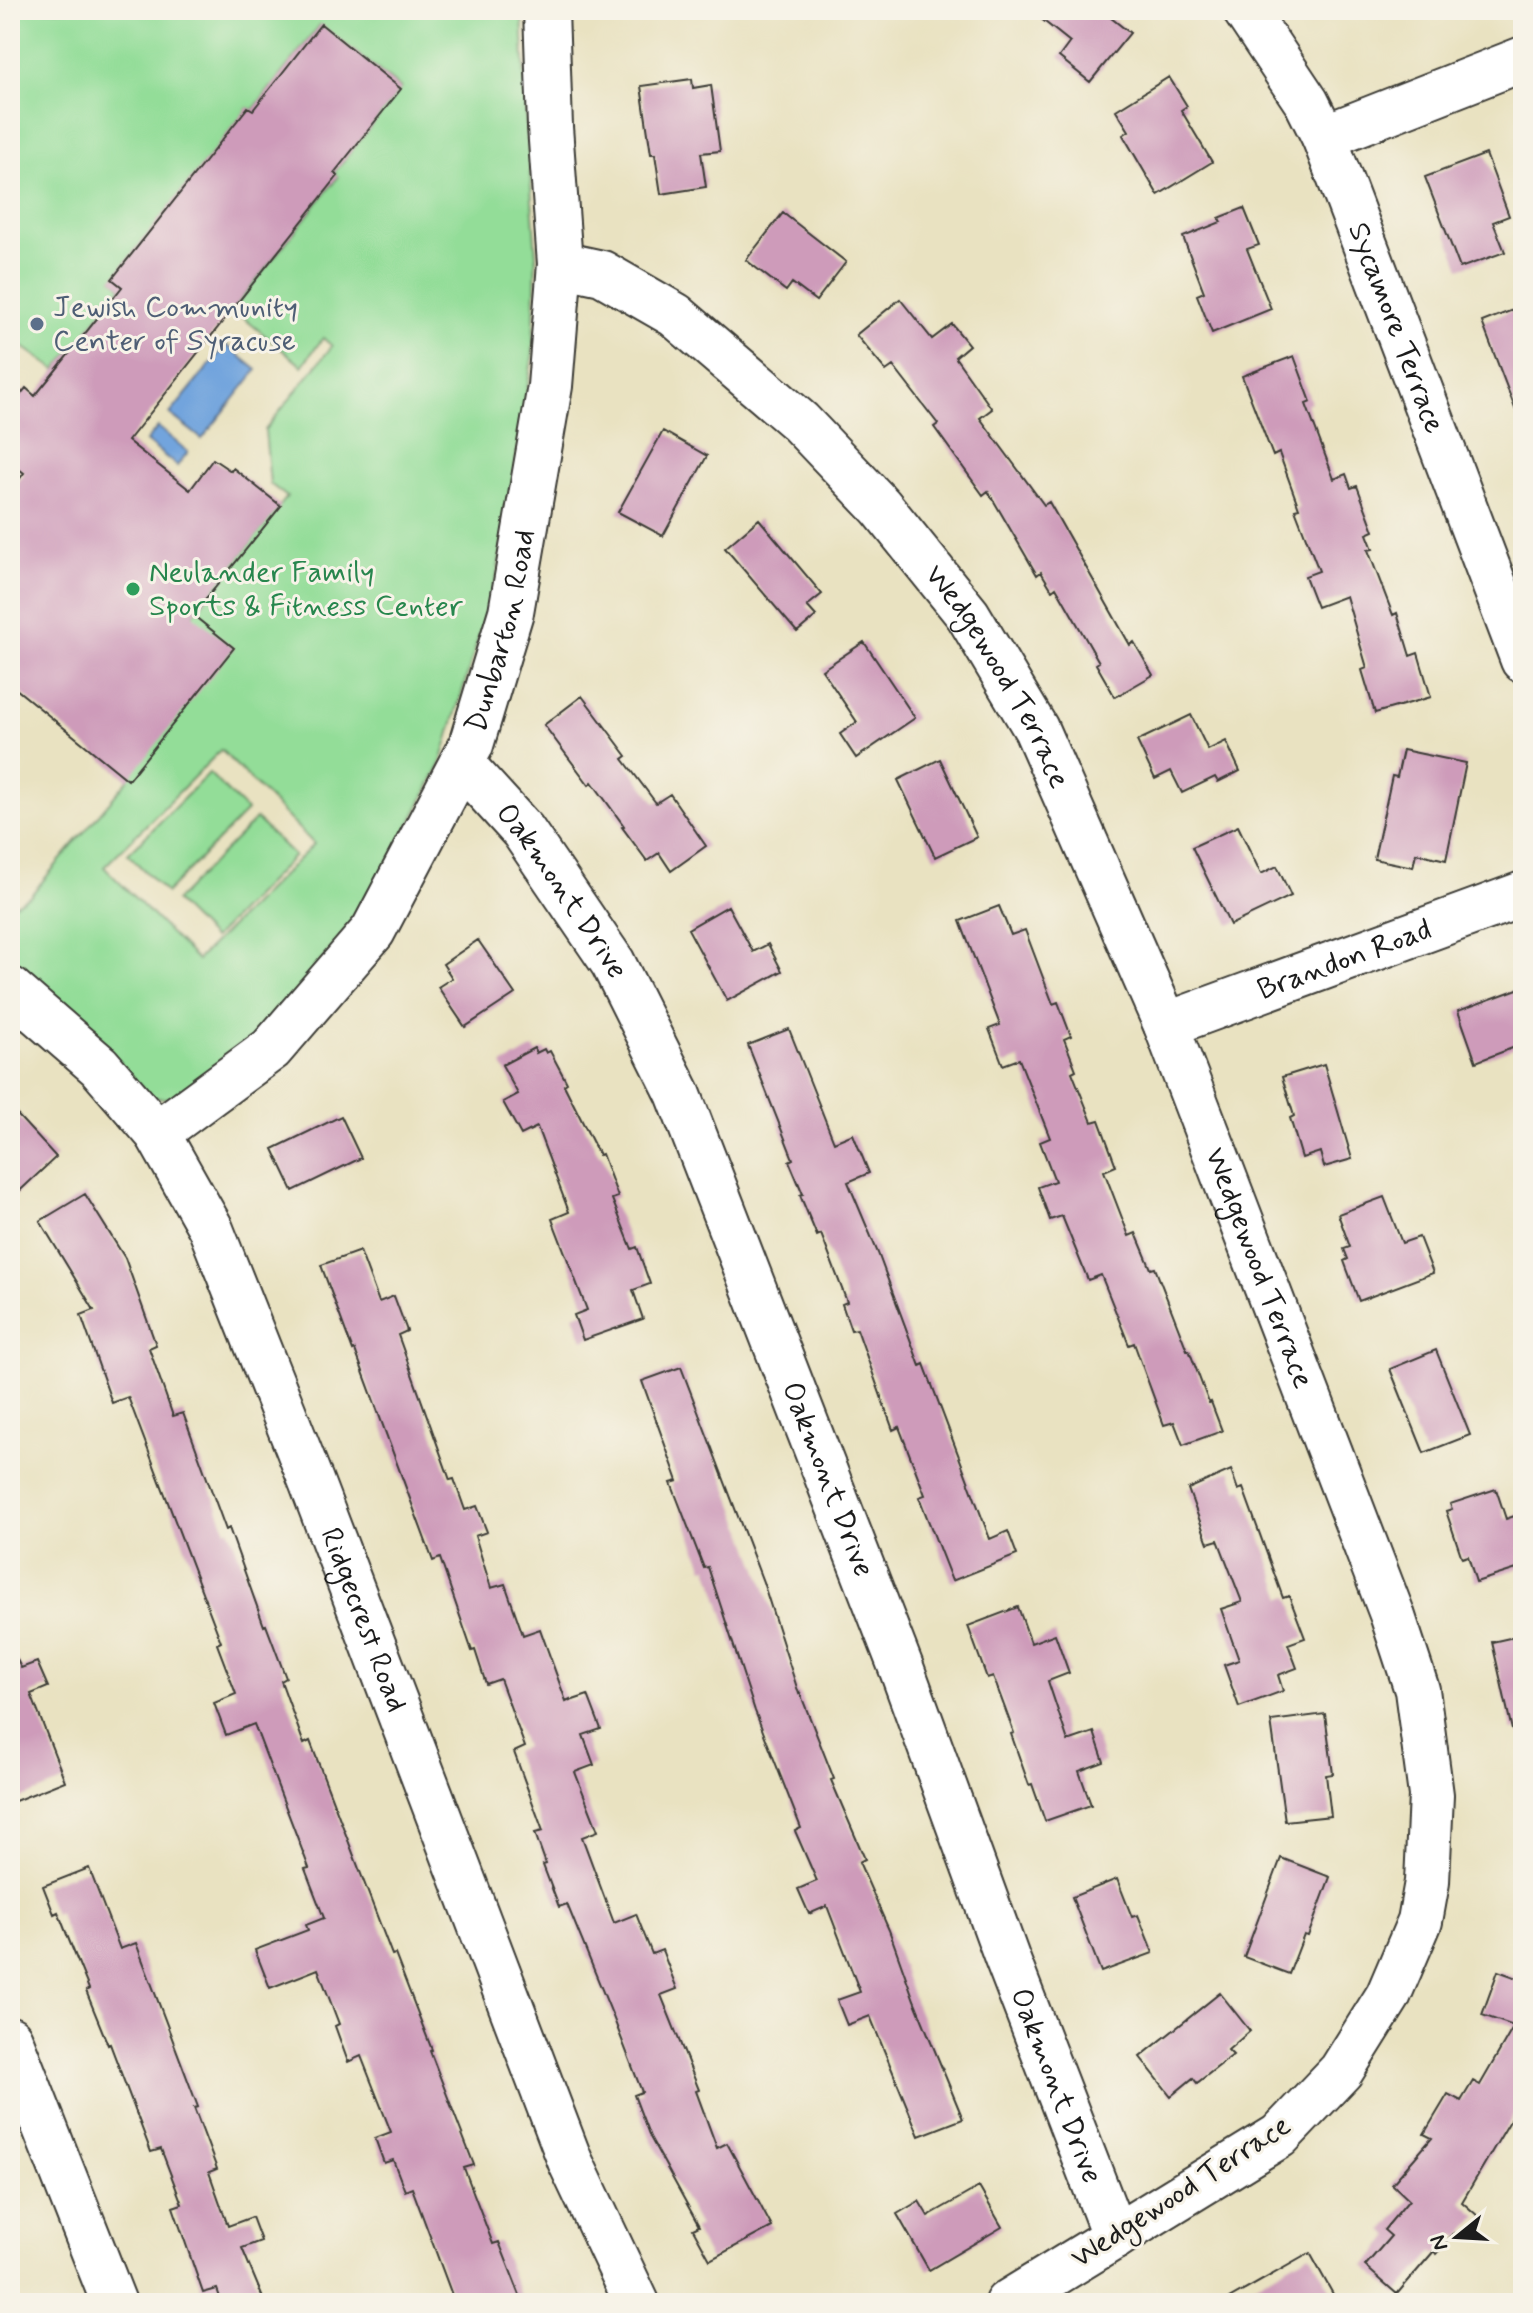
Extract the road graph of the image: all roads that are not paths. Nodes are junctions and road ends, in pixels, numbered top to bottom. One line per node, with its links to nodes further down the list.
1 (546, 10): 5 (street, Dunbarton Road)
2 (1245, 10): 4 (street, Sycamore Terrace)
3 (1523, 59): 4 (street)
4 (1324, 137): 6 (street, Sycamore Terrace)
5 (560, 264): 7 (street, Dunbarton Road); 10 (street, Wedgewood Terrace)
6 (1523, 660)
7 (462, 764): 11 (street, Dunbarton Road); 13 (street, Oakmont Drive)
8 (1523, 894): 10 (street, Brandon Road)
9 (10, 989): 11 (street, Ridgecrest Road)
10 (1166, 1025): 13 (street, Wedgewood Terrace)
11 (157, 1133): 15 (street, Ridgecrest Road)
12 (10, 2039): 14 (street)
13 (1115, 2237): 16 (street, Wedgewood Terrace)
14 (114, 2303)
15 (637, 2303)
16 (1007, 2303)

